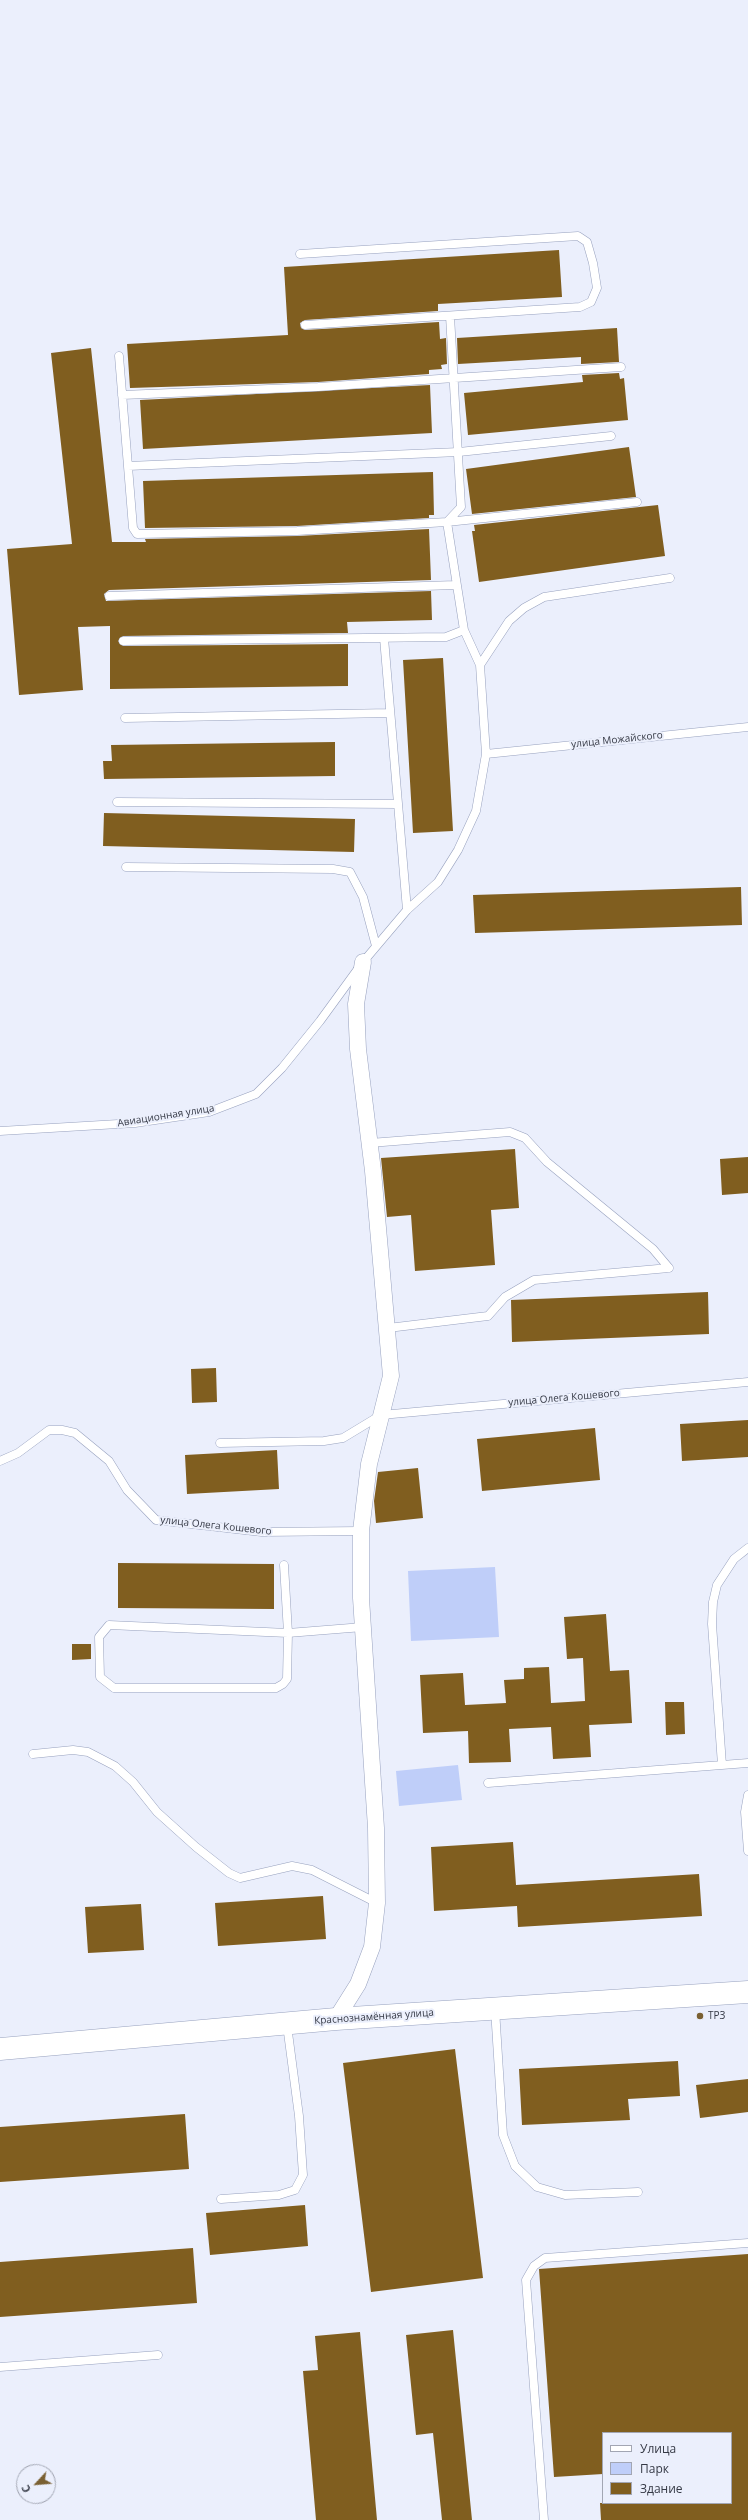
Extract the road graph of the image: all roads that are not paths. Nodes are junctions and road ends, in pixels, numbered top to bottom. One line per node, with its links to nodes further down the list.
1 (300, 254): 2 (lane)
2 (450, 316): 3 (lane); 6 (lane)
3 (305, 325)
4 (119, 356): 7 (lane)
5 (621, 367): 6 (lane)
6 (454, 377): 7 (lane); 9 (lane)
7 (122, 395): 10 (lane)
8 (611, 436): 9 (lane)
9 (459, 452): 10 (lane); 12 (lane)
10 (128, 466): 12 (lane)
11 (637, 502): 12 (lane)
12 (448, 522): 14 (lane)
13 (670, 578): 19 (lane)
14 (456, 585): 15 (lane); 16 (lane)
15 (109, 596)
16 (464, 630): 17 (lane); 19 (lane)
17 (384, 638): 18 (lane); 20 (lane)
18 (123, 642)
19 (480, 665): 23 (lane, Авиационная улица)
20 (390, 713): 21 (lane); 25 (lane)
21 (126, 718)
22 (748, 727): 23 (lane, улица Можайского)
23 (486, 754): 27 (lane, Авиационная улица)
24 (116, 802): 25 (lane)
25 (398, 804): 27 (lane)
26 (126, 866): 28 (lane)
27 (407, 910): 28 (lane, Авиационная улица)
28 (376, 946): 29 (lane, Авиационная улица)
29 (363, 962): 30 (lane, Авиационная улица); 31 (street)
30 (0, 1131)
31 (370, 1143): 32 (street); 32 (lane)
32 (388, 1328): 34 (street)
33 (748, 1382): 34 (lane, улица Олега Кошевого)
34 (381, 1415): 35 (lane); 37 (street)
35 (220, 1442)
36 (0, 1461): 37 (lane, улица Олега Кошевого)
37 (361, 1531): 40 (street)
38 (748, 1548): 44 (lane)
39 (284, 1565): 41 (lane)
40 (363, 1627): 41 (lane); 49 (street)
41 (288, 1633): 41 (lane)
42 (33, 1754): 49 (lane)
43 (748, 1763): 44 (lane)
44 (722, 1765): 45 (lane)
45 (488, 1783)
46 (748, 1795): 47 (lane)
47 (746, 1812): 48 (lane)
48 (748, 1851)
49 (377, 1903): 52 (street)
50 (748, 1992): 51 (main road, Краснознамённая улица)
51 (495, 2008): 52 (main road, Краснознамённая улица); 55 (lane)
52 (336, 2020): 53 (main road, Краснознамённая улица)
53 (287, 2024): 54 (main road, Краснознамённая улица); 56 (lane)
54 (0, 2049)
55 (638, 2192)
56 (221, 2199)
57 (748, 2243): 60 (lane)
58 (158, 2355): 59 (lane)
59 (0, 2367)
60 (544, 2520)

